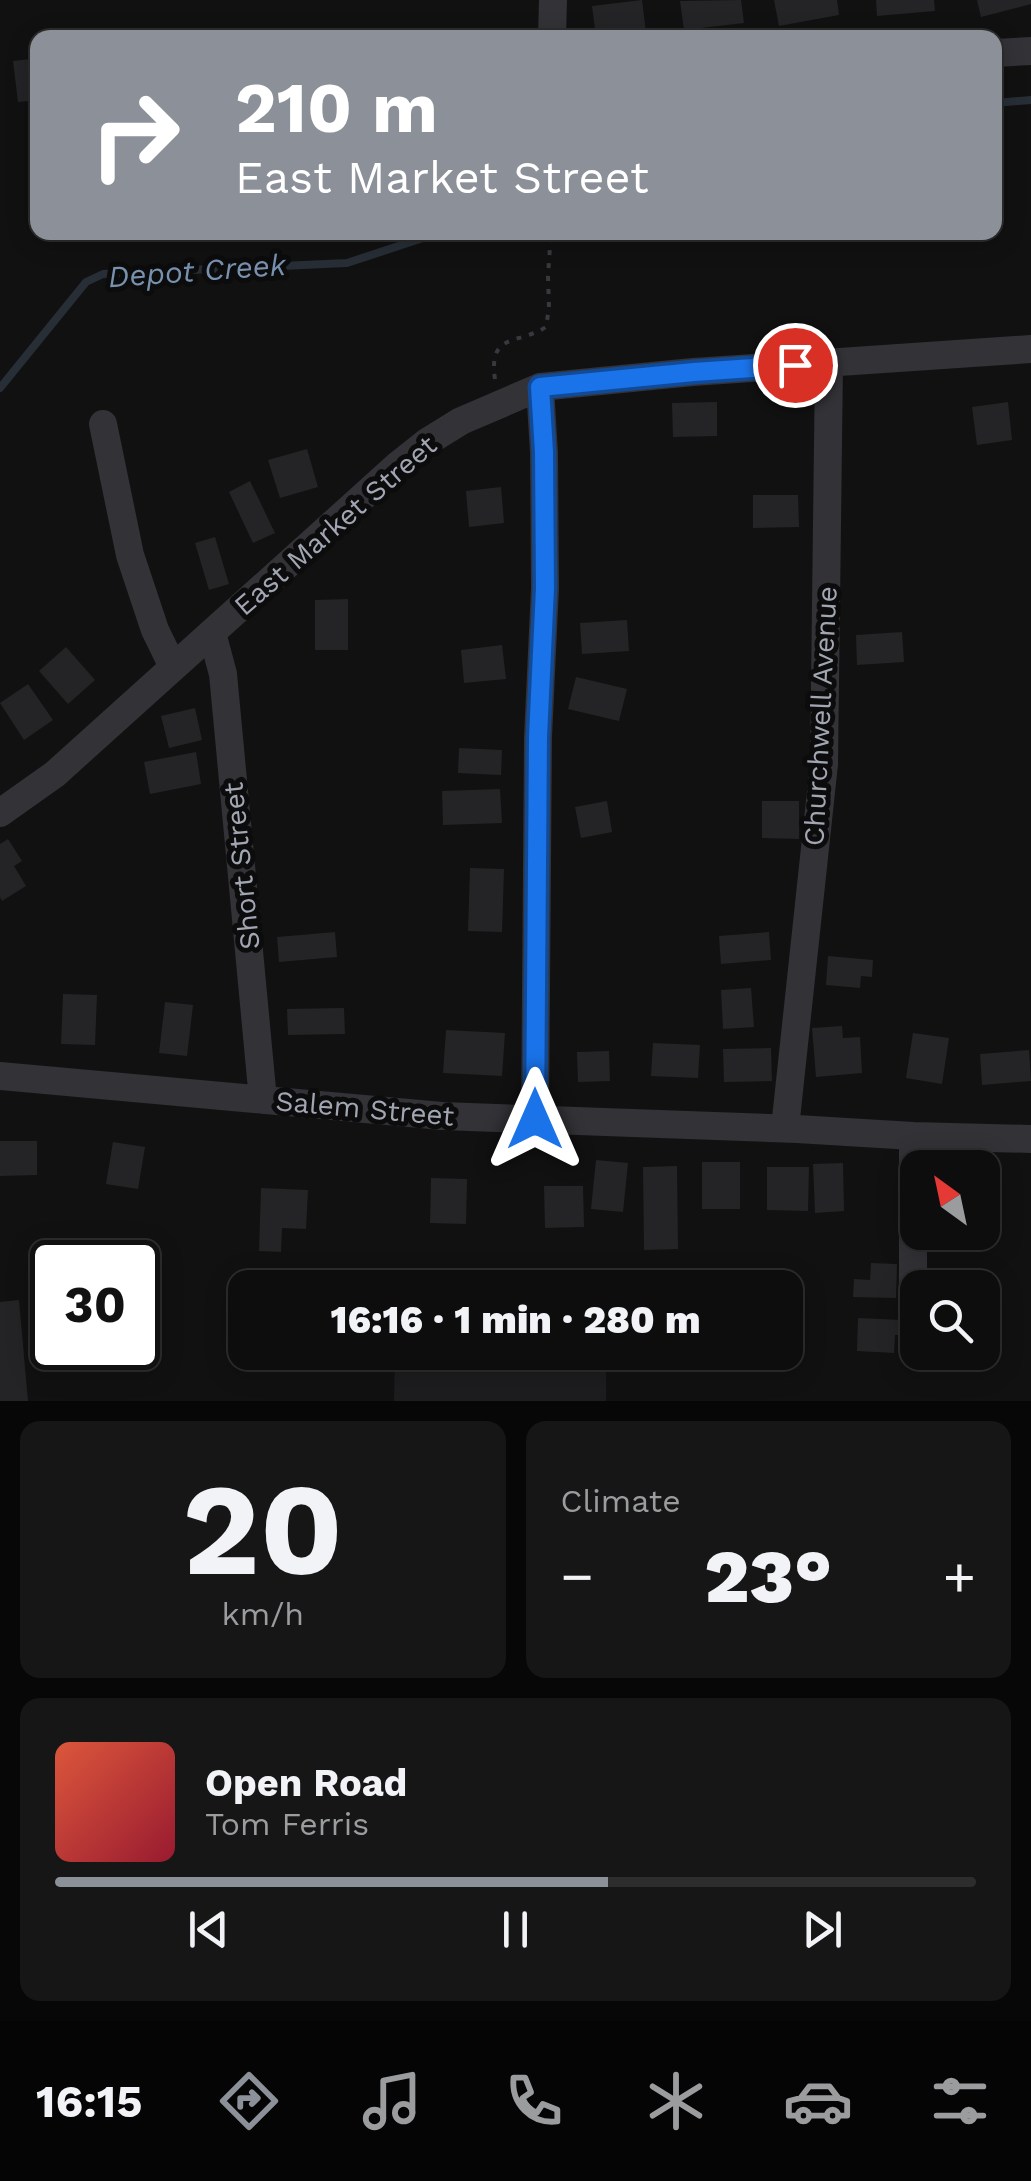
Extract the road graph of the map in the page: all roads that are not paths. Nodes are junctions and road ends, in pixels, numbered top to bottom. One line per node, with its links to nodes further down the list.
1 (553, 0): 2 (street)
2 (552, 30)
3 (1031, 51): 4 (street)
4 (1002, 53)
5 (1031, 349): 6 (street, East Market Street)
6 (829, 363): 7 (street, East Market Street); 15 (street, Churchwell Avenue)
7 (540, 387): 9 (street, East Market Street); 14 (street)
8 (103, 424): 10 (street)
9 (212, 633): 10 (street, East Market Street); 13 (street, Short Street)
10 (173, 667): 11 (street, East Market Street)
11 (0, 813)
12 (0, 1076): 13 (street, Salem Street)
13 (263, 1100): 14 (street, Salem Street)
14 (535, 1119): 15 (street, Salem Street)
15 (785, 1128): 16 (street, Salem Street)
16 (914, 1136): 17 (street, Salem Street); 18 (street)
17 (1031, 1139)
18 (913, 1270)

